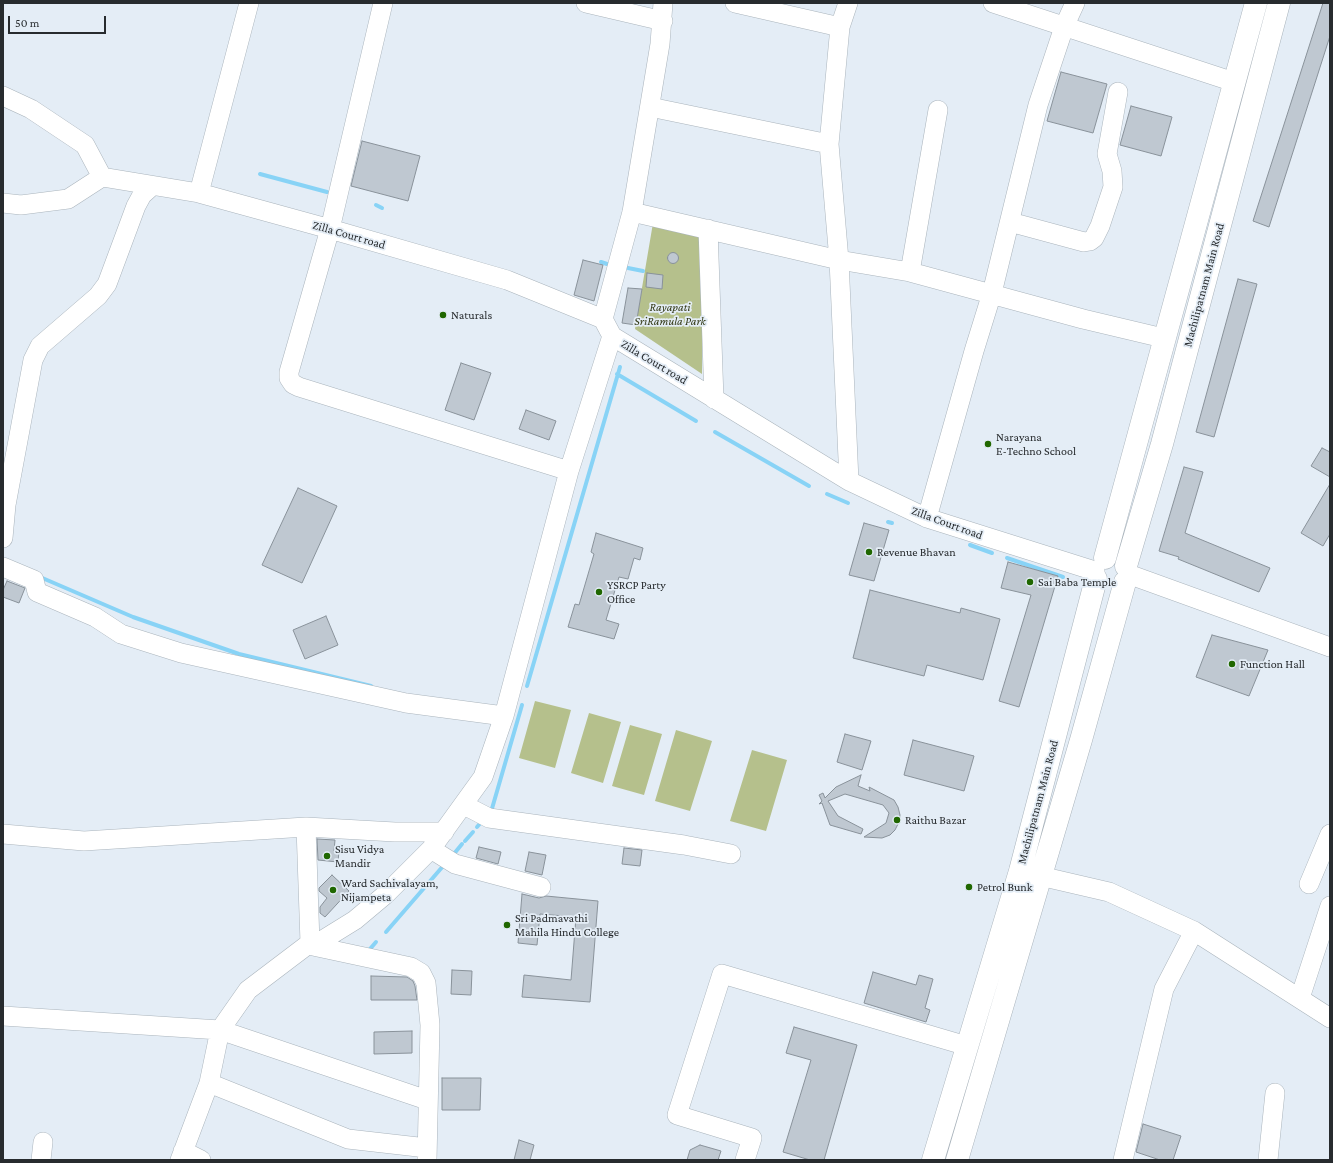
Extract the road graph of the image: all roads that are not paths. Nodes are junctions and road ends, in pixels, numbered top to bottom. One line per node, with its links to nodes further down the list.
1 (249, 3): 21 (street)
2 (383, 3): 25 (street)
3 (586, 3): 10 (street)
4 (735, 3): 11 (street)
5 (848, 3): 11 (street)
6 (993, 3): 12 (street)
7 (1075, 3): 12 (street)
8 (1256, 3): 13 (main road, Machilipatnam Main Road)
9 (1278, 3): 41 (main road, Machilipatnam Main Road)
10 (663, 12): 16 (street)
11 (840, 27): 18 (street)
12 (1064, 27): 13 (street); 24 (street)
13 (1234, 82): 32 (main road, Machilipatnam Main Road)
14 (1118, 92): 24 (street)
15 (3, 96): 19 (street)
16 (650, 107): 18 (street); 23 (street)
17 (938, 110): 28 (street)
18 (829, 144): 27 (street)
19 (102, 177): 20 (street, Zilla Court road); 22 (street)
20 (152, 186): 21 (street, Zilla Court road); 36 (street)
21 (199, 193): 25 (street, Zilla Court road)
22 (3, 203)
23 (632, 212): 26 (street); 30 (street)
24 (1010, 222): 29 (street)
25 (330, 229): 30 (street, Zilla Court road); 34 (street)
26 (708, 229): 27 (street); 33 (street)
27 (839, 260): 28 (street); 35 (street)
28 (910, 272): 29 (street)
29 (992, 293): 32 (street); 37 (street)
30 (603, 319): 31 (street, Zilla Court road)
31 (612, 336): 33 (street, Zilla Court road); 34 (street)
32 (1163, 338): 40 (main road, Machilipatnam Main Road)
33 (714, 399): 35 (street, Zilla Court road)
34 (569, 471): 43 (street)
35 (849, 481): 37 (street, Zilla Court road)
36 (4, 505): 38 (street)
37 (927, 518): 40 (street, Zilla Court road)
38 (3, 538)
39 (3, 567): 43 (street)
40 (1098, 569): 41 (main road); 41 (main road); 51 (main road, Machilipatnam Main Road)
41 (1126, 574): 42 (street); 52 (main road, Machilipatnam Main Road)
42 (1330, 647)
43 (504, 716): 44 (street)
44 (464, 805): 46 (street); 50 (street)
45 (306, 827): 46 (street); 47 (street); 57 (street)
46 (444, 832): 49 (street)
47 (3, 834)
48 (1330, 834): 53 (street)
49 (431, 849): 54 (street); 57 (street)
50 (731, 854)
51 (1020, 871): 52 (street); 62 (main road, Machilipatnam Main Road)
52 (1041, 876): 56 (street); 71 (main road, Machilipatnam Main Road)
53 (1318, 877)
54 (541, 886)
55 (1330, 906): 58 (street)
56 (1194, 930): 58 (street); 72 (street)
57 (312, 944): 61 (street); 65 (street)
58 (1300, 998): 60 (street)
59 (3, 1016): 61 (street)
60 (1330, 1018)
61 (220, 1030): 63 (street); 65 (street)
62 (967, 1046): 69 (street); 70 (main road, Machilipatnam Main Road)
63 (209, 1083): 66 (street); 67 (street)
64 (1275, 1093): 73 (street)
65 (427, 1100): 66 (street)
66 (427, 1154)
67 (181, 1156): 68 (street)
68 (201, 1160)
69 (745, 1160)
70 (933, 1160)
71 (957, 1160)
72 (1123, 1160)
73 (1268, 1160)

